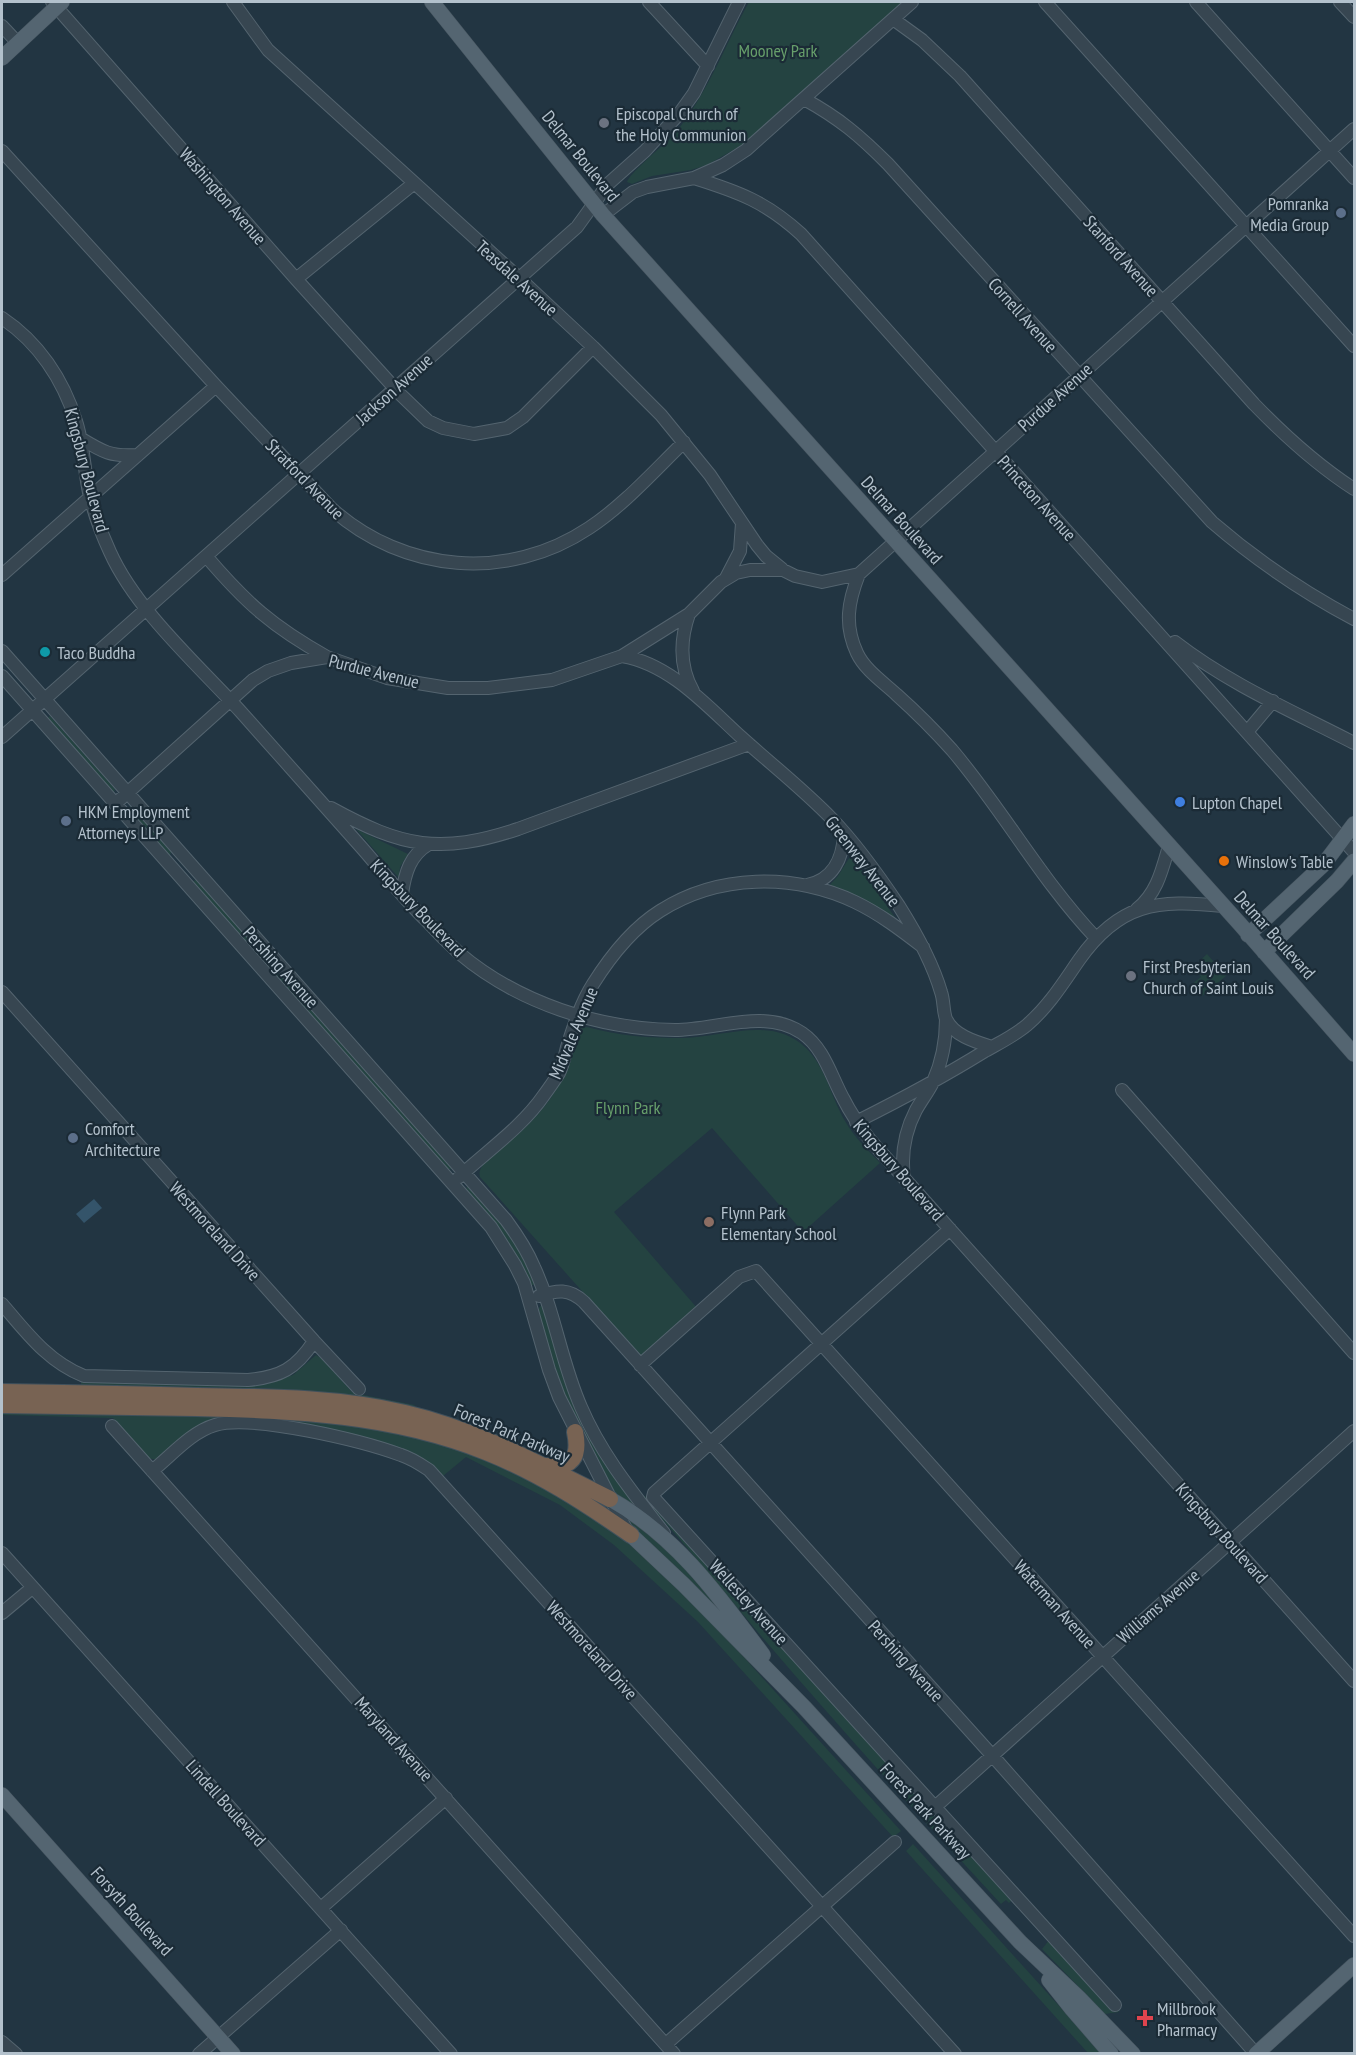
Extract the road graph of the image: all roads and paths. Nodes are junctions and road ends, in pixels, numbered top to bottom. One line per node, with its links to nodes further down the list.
1 (233, 2): 22 (street, Teasdale Avenue)
2 (432, 2): 23 (main road, Delmar Boulevard)
3 (650, 2): 15 (street)
4 (740, 2): 15 (street, Jackson Avenue)
5 (912, 2): 11 (street)
6 (1045, 2): 24 (street)
7 (1196, 2): 19 (street)
8 (1340, 2): 10 (street)
9 (57, 3): 13 (main road); 26 (street, Washington Avenue)
10 (1354, 18)
11 (893, 19): 16 (street); 27 (street, Stanford Avenue)
12 (2, 26): 13 (street)
13 (18, 43): 14 (main road)
14 (2, 58)
15 (708, 66): 23 (street, Jackson Avenue)
16 (804, 99): 20 (street); 31 (street, Cornell Avenue)
17 (1354, 129): 19 (street, Purdue Avenue)
18 (2, 151): 32 (street, Stratford Avenue)
19 (1330, 151): 21 (street); 24 (street, Purdue Avenue)
20 (694, 178): 23 (street); 36 (street, Princeton Avenue)
21 (1354, 178)
22 (413, 184): 25 (street, Teasdale Avenue); 26 (street)
23 (598, 209): 25 (street, Jackson Avenue); 42 (main road, Delmar Boulevard)
24 (1245, 226): 27 (street, Purdue Avenue); 29 (street)
25 (519, 278): 30 (street, Teasdale Avenue); 33 (street, Jackson Avenue)
26 (296, 279): 33 (street, Washington Avenue)
27 (1161, 301): 31 (street, Purdue Avenue); 39 (street, Stanford Avenue)
28 (2, 318): 34 (street, Kingsbury Boulevard)
29 (1354, 346)
30 (593, 347): 33 (street, Washington Avenue); 35 (street, Teasdale Avenue)
31 (1078, 375): 36 (street, Purdue Avenue); 51 (street, Cornell Avenue)
32 (216, 386): 37 (street); 38 (street, Stratford Avenue)
33 (395, 388): 38 (street, Jackson Avenue)
34 (80, 438): 37 (street); 40 (street, Kingsbury Boulevard)
35 (684, 442): 38 (street, Stratford Avenue); 41 (street, Teasdale Avenue)
36 (994, 451): 42 (street, Purdue Avenue); 50 (street, Princeton Avenue)
37 (138, 455): 40 (street)
38 (298, 474): 43 (street, Jackson Avenue)
39 (1354, 489)
40 (90, 496): 46 (street); 48 (street, Kingsbury Boulevard)
41 (742, 523): 44 (street, Teasdale Avenue); 47 (street, Purdue Avenue)
42 (894, 541): 45 (street, Purdue Avenue); 72 (main road, Delmar Boulevard)
43 (206, 556): 48 (street, Jackson Avenue); 54 (street)
44 (783, 570): 45 (street, Purdue Avenue); 47 (street, Purdue Avenue)
45 (859, 574): 80 (street)
46 (2, 575)
47 (726, 578): 49 (street, Purdue Avenue)
48 (146, 609): 57 (street, Jackson Avenue); 58 (street, Kingsbury Boulevard)
49 (689, 614): 53 (street, Purdue Avenue); 56 (street, Greenway Avenue)
50 (1144, 616): 59 (street); 61 (street, Princeton Avenue)
51 (1354, 619)
52 (2, 651): 57 (street, Pershing Avenue)
53 (622, 656): 54 (street, Purdue Avenue); 56 (street, Greenway Avenue)
54 (327, 657): 58 (street, Purdue Avenue)
55 (2, 676): 60 (street, Pershing Avenue)
56 (695, 696): 64 (street, Greenway Avenue)
57 (44, 699): 60 (street, Jackson Avenue); 65 (street, Pershing Avenue)
58 (230, 700): 65 (street, Purdue Avenue); 67 (street, Kingsbury Boulevard)
59 (1273, 701): 61 (street); 63 (street)
60 (32, 710): 62 (street, Jackson Avenue); 66 (street, Pershing Avenue)
61 (1248, 732): 70 (street, Princeton Avenue)
62 (2, 737)
63 (1354, 743)
64 (749, 744): 69 (street, Greenway Avenue); 71 (street)
65 (128, 793): 66 (street, Purdue Avenue); 91 (street, Pershing Avenue)
66 (116, 804): 93 (street, Pershing Avenue)
67 (322, 804): 71 (street); 76 (street, Kingsbury Boulevard)
68 (1354, 824): 70 (main road)
69 (844, 834): 75 (street); 81 (street, Greenway Avenue)
70 (1343, 840): 73 (street, Princeton Avenue); 79 (main road)
71 (429, 844): 76 (street)
72 (1168, 846): 77 (main road, Delmar Boulevard); 78 (street)
73 (1354, 852)
74 (1354, 861): 82 (main road)
75 (805, 885): 81 (street, Midvale Avenue); 84 (street, Midvale Avenue)
76 (402, 894): 84 (street, Kingsbury Boulevard)
77 (1223, 906): 78 (street); 79 (main road, Delmar Boulevard)
78 (1136, 910): 80 (street)
79 (1248, 935): 82 (main road, Delmar Boulevard)
80 (1096, 938): 86 (street)
81 (923, 947): 85 (street, Greenway Avenue)
82 (1264, 952): 87 (main road, Delmar Boulevard)
83 (2, 992): 98 (street, Westmoreland Drive)
84 (578, 1015): 90 (street, Kingsbury Boulevard); 91 (street, Midvale Avenue)
85 (946, 1019): 86 (street); 88 (street, Greenway Avenue)
86 (992, 1047): 88 (street)
87 (1354, 1054)
88 (933, 1083): 90 (street); 92 (street, Greenway Avenue)
89 (1122, 1090): 100 (street)
90 (856, 1122): 92 (street, Kingsbury Boulevard)
91 (465, 1173): 93 (street, Midvale Avenue); 95 (street, Pershing Avenue)
92 (904, 1178): 94 (street, Kingsbury Boulevard)
93 (453, 1184): 96 (street, Pershing Avenue)
94 (950, 1229): 99 (street, Wellesley Avenue); 113 (street, Kingsbury Boulevard)
95 (544, 1294): 96 (street, Pershing Avenue); 101 (street, Pershing Avenue); 114 (street, Pershing Avenue)
96 (530, 1298): 107 (street, Pershing Avenue)
97 (2, 1304): 98 (street)
98 (314, 1341): 102 (street, Westmoreland Drive)
99 (821, 1344): 101 (street, Waterman Avenue); 108 (street, Wellesley Avenue); 118 (street, Waterman Avenue)
100 (1354, 1353)
101 (640, 1365): 108 (street, Pershing Avenue)
102 (359, 1389)
103 (2, 1392): 109 (highway, Forest Park Parkway)
104 (2, 1405): 112 (highway, Forest Park Parkway)
105 (112, 1426): 110 (street, Maryland Avenue)
106 (1354, 1431): 113 (street, Williams Avenue)
107 (575, 1432): 109 (highway); 111 (street, Pershing Avenue)
108 (709, 1443): 121 (street, Pershing Avenue); 124 (street, Wellesley Avenue)
109 (546, 1466): 111 (highway, Forest Park Parkway)
110 (152, 1471): 123 (street, Maryland Avenue); 126 (street, Westmoreland Drive)
111 (610, 1499): 112 (street, Pershing Avenue); 114 (main road, Forest Park Parkway)
112 (631, 1535): 120 (main road, Forest Park Parkway)
113 (1231, 1542): 118 (street, Williams Avenue); 119 (street, Kingsbury Boulevard)
114 (675, 1547): 120 (main road, Forest Park Parkway)
115 (2, 1553): 116 (street, Lindell Boulevard)
116 (32, 1588): 117 (street); 127 (street, Lindell Boulevard)
117 (2, 1613)
118 (1102, 1656): 121 (street, Williams Avenue); 129 (street, Waterman Avenue)
119 (1354, 1681)
120 (804, 1707): 130 (main road, Forest Park Parkway)
121 (991, 1755): 124 (street, Williams Avenue); 136 (street, Pershing Avenue)
122 (2, 1795): 133 (main road, Forsyth Boulevard)
123 (446, 1798): 127 (street); 135 (street, Maryland Avenue)
124 (935, 1807): 132 (street, Wellesley Avenue)
125 (895, 1842): 126 (street)
126 (822, 1906): 135 (street); 142 (street, Westmoreland Drive)
127 (321, 1908): 128 (street, Lindell Boulevard)
128 (341, 1930): 133 (street); 140 (street, Lindell Boulevard)
129 (1354, 1936)
130 (1020, 1942): 143 (main road, Forest Park Parkway); 144 (main road, Forest Park Parkway)
131 (1354, 1965): 136 (main road)
132 (1114, 2004)
133 (218, 2037): 138 (street); 139 (main road, Forsyth Boulevard)
134 (2, 2042): 137 (street)
135 (666, 2044): 141 (street, Maryland Avenue)
136 (1263, 2051)
137 (16, 2054)
138 (199, 2054)
139 (233, 2054)
140 (451, 2054)
141 (674, 2054)
142 (955, 2054)
143 (1111, 2054)
144 (1133, 2054)

